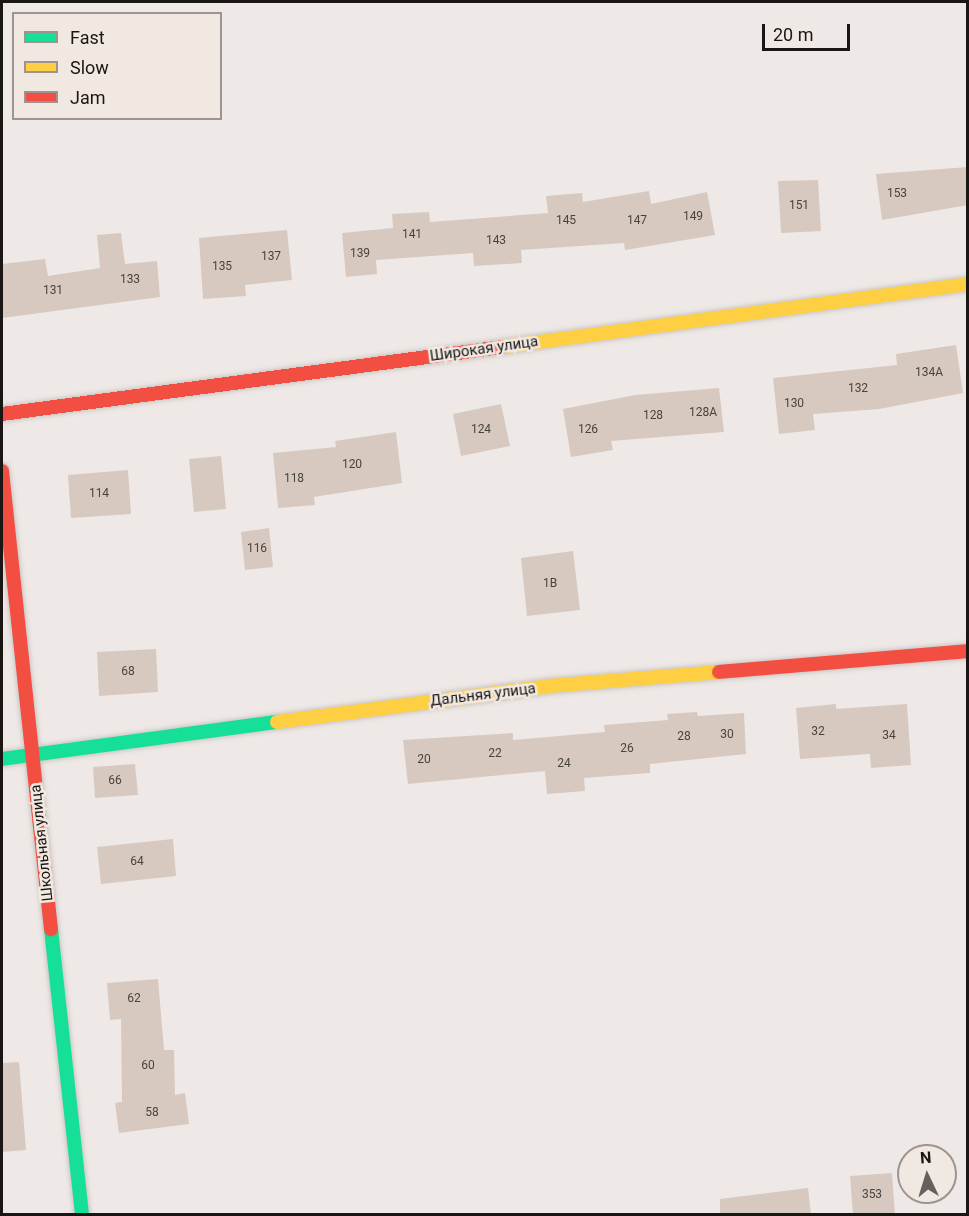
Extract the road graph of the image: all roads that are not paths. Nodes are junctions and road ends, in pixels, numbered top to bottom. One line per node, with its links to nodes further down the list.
1 (968, 284): 2 (street, Широкая улица)
2 (2, 414)
3 (2, 471): 5 (street, Школьная улица)
4 (968, 651): 5 (street, Дальняя улица)
5 (33, 753): 6 (street, Дальняя улица); 7 (street, Школьная улица)
6 (2, 759)
7 (82, 1215)

